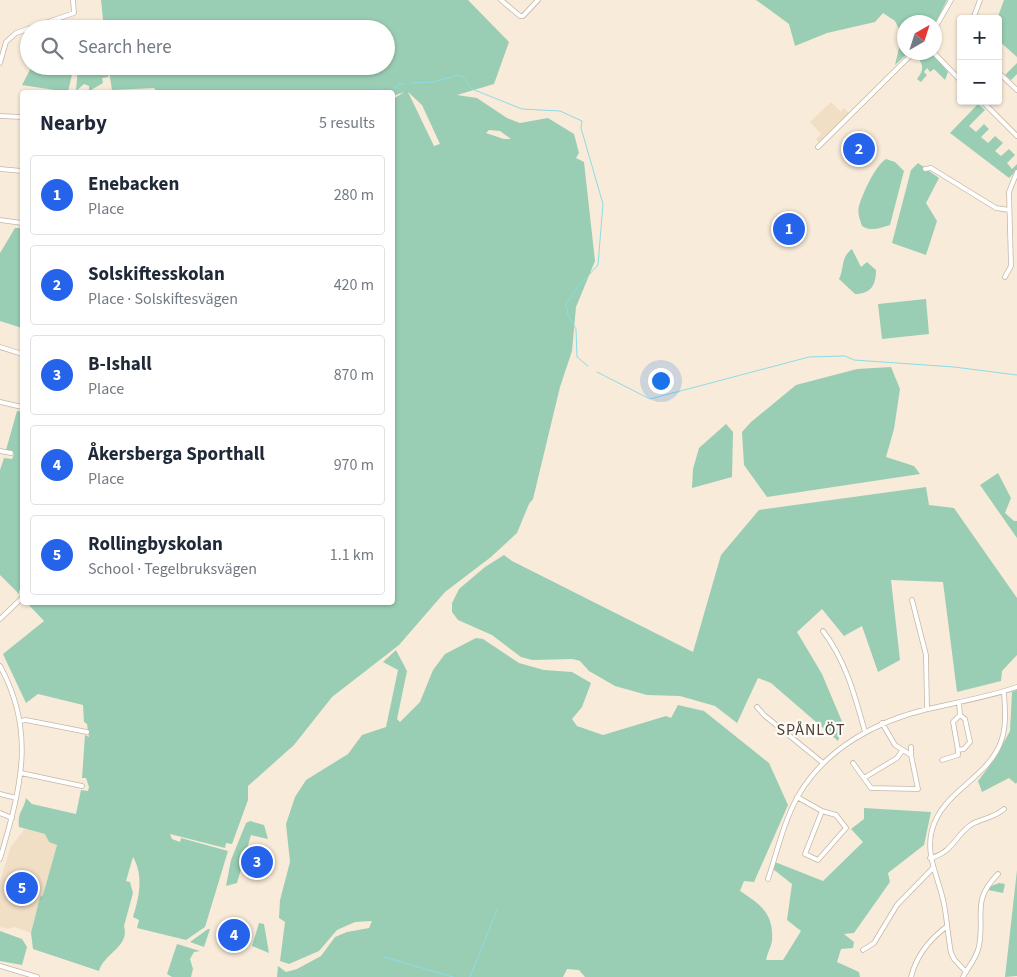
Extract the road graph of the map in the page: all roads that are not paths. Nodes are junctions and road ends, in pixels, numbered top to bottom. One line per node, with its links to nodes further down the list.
1 (73, 0): 8 (street)
2 (501, 0): 3 (street)
3 (538, 0)
4 (951, 0): 7 (street)
5 (980, 0): 6 (street)
6 (974, 15)
7 (942, 16)
8 (54, 20)
9 (20, 32): 12 (street)
10 (906, 60): 20 (street)
11 (941, 60): 14 (street)
12 (0, 63)
13 (1002, 76): 15 (street)
14 (957, 77)
15 (1017, 90)
16 (986, 105): 19 (street)
17 (0, 116): 18 (street)
18 (20, 118)
19 (1017, 136)
20 (818, 147)
21 (0, 169): 23 (street)
22 (925, 169): 25 (street)
23 (20, 171)
24 (1017, 172): 25 (street)
25 (1009, 210): 28 (street)
26 (0, 220): 27 (street)
27 (20, 223)
28 (1005, 277)
29 (0, 346): 30 (street)
30 (20, 353)
31 (0, 402): 32 (street)
32 (20, 407)
33 (0, 451): 34 (street)
34 (11, 453)
35 (20, 600): 37 (street)
36 (912, 600): 44 (street)
37 (0, 619)
38 (823, 631): 49 (street)
39 (0, 666): 46 (street)
40 (1017, 687): 41 (street)
41 (1004, 692): 42 (street); 67 (street)
42 (959, 703): 44 (street); 45 (street)
43 (757, 707): 55 (street)
44 (927, 709): 47 (street)
45 (960, 715): 51 (street); 51 (street)
46 (20, 721): 48 (street); 57 (street)
47 (882, 723): 49 (street); 52 (street)
48 (87, 732)
49 (865, 732): 55 (street)
50 (911, 747): 53 (street)
51 (958, 750): 54 (street)
52 (902, 751): 53 (street); 58 (street)
53 (912, 755): 58 (street)
54 (942, 760)
55 (823, 763): 61 (street)
56 (853, 763): 58 (street)
57 (21, 773): 59 (street); 62 (street)
58 (864, 778)
59 (82, 786)
60 (0, 794): 62 (street)
61 (797, 797): 64 (street); 71 (street)
62 (16, 798): 66 (street)
63 (1004, 809): 67 (street)
64 (822, 812): 64 (street)
65 (0, 813): 66 (street)
66 (12, 818): 68 (street)
67 (930, 858): 69 (street)
68 (0, 859)
69 (933, 868): 72 (street); 73 (street)
70 (998, 874): 75 (street)
71 (768, 879)
72 (946, 928): 75 (street); 77 (street)
73 (863, 950)
74 (0, 966): 76 (street)
75 (966, 972): 78 (street)
76 (37, 977)
77 (911, 977)
78 (963, 977)

